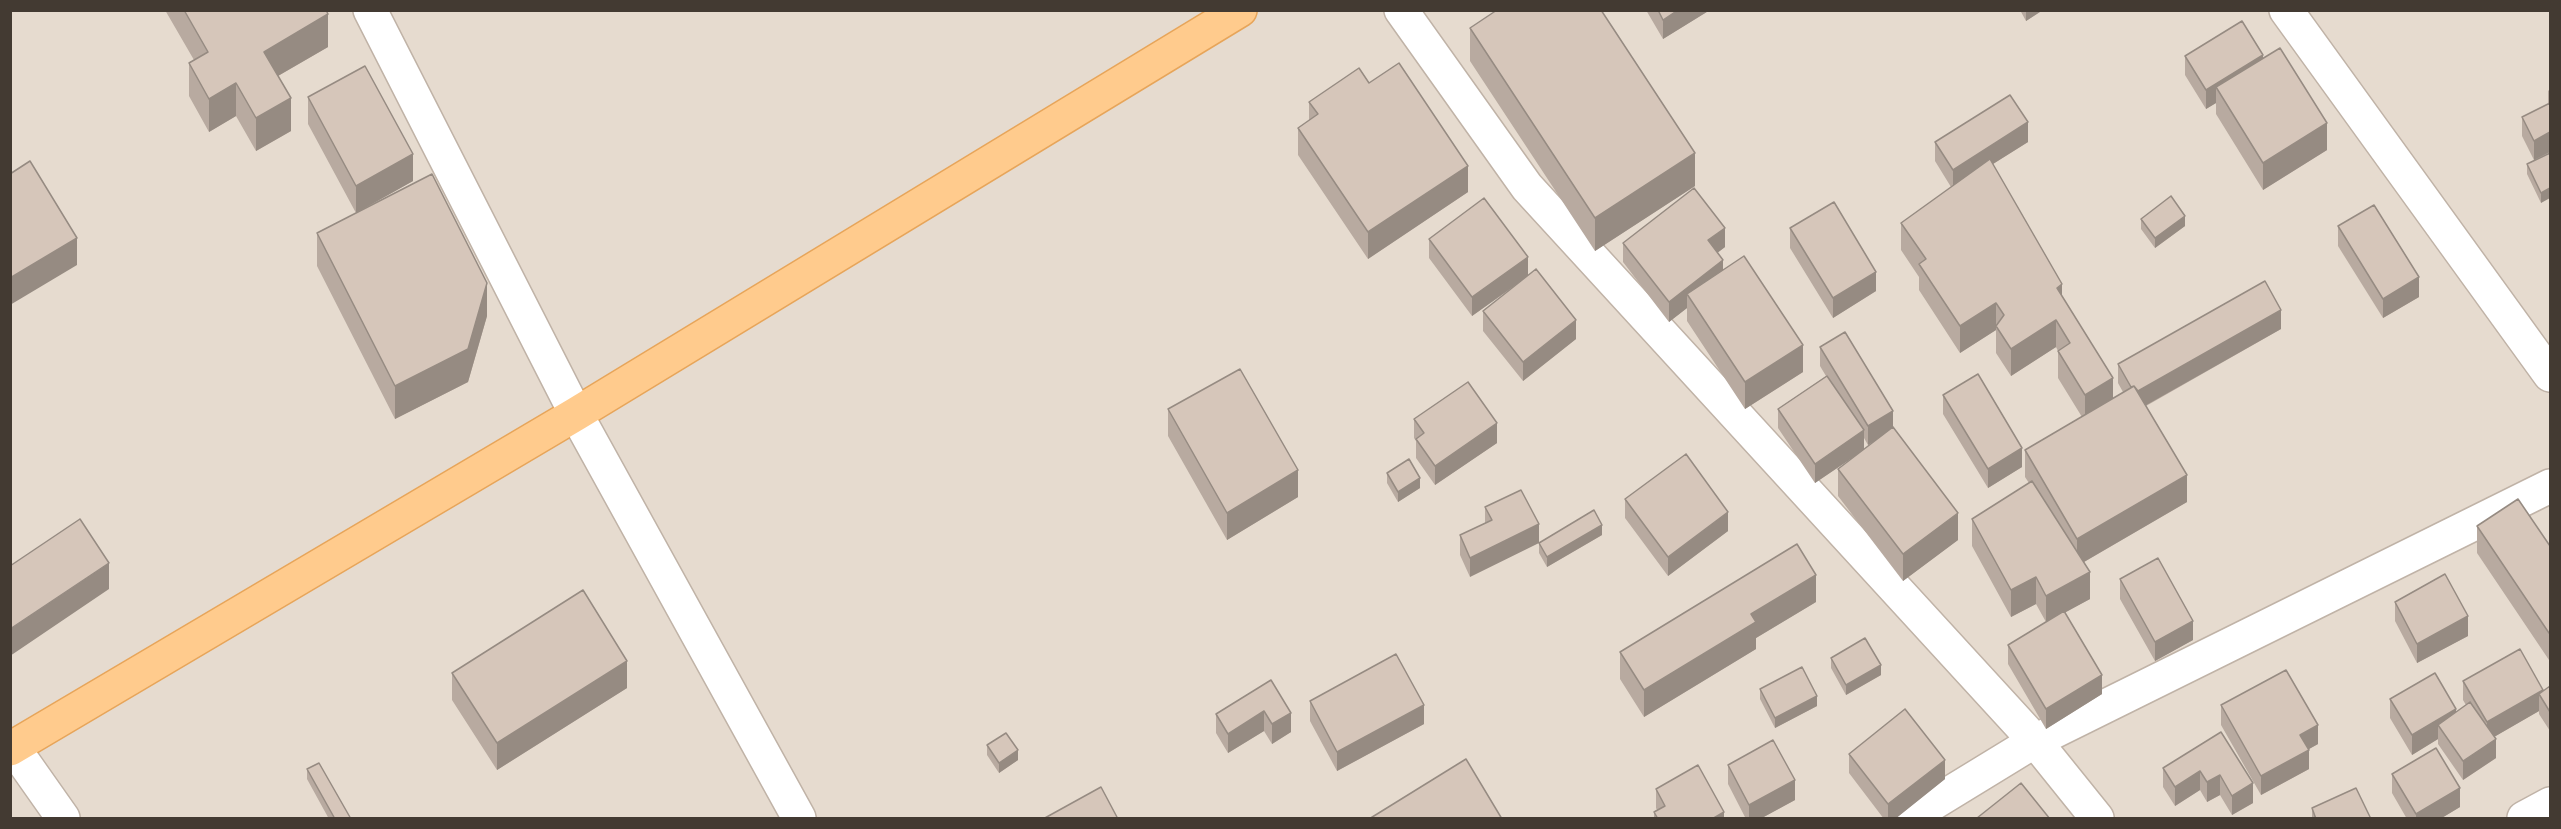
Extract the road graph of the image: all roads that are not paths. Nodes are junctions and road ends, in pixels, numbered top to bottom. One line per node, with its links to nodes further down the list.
1 (370, 10): 6 (street)
2 (1240, 10): 6 (main road)
3 (1401, 10): 8 (street)
4 (2286, 10): 5 (street)
5 (2550, 375)
6 (576, 414): 9 (main road); 12 (street)
7 (2550, 486): 8 (street)
8 (2035, 741): 13 (street); 14 (street)
9 (12, 748): 11 (street)
10 (2550, 804): 15 (street)
11 (63, 819)
12 (799, 819)
13 (1909, 819)
14 (2097, 819)
15 (2524, 819)

